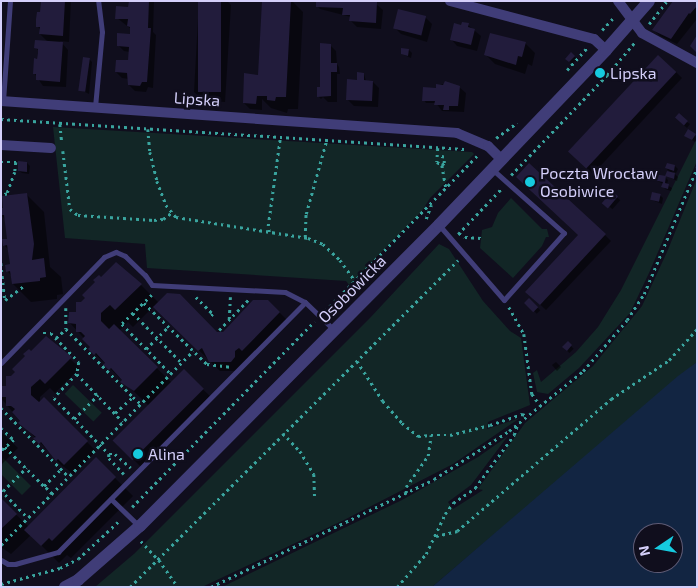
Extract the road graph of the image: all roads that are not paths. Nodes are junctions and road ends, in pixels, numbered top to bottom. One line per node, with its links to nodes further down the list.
1 (10, 1): 9 (lane)
2 (98, 1): 10 (lane)
3 (450, 1): 7 (street)
4 (618, 1): 6 (street)
5 (649, 1): 6 (street, Osobowicka)
6 (631, 20): 7 (street, Osobowicka); 8 (street)
7 (606, 50): 13 (street, Osobowicka)
8 (697, 63)
9 (2, 101): 10 (street, Lipska)
10 (95, 107): 13 (street, Lipska)
11 (1, 145): 12 (street)
12 (50, 148)
13 (502, 160): 14 (street, Osobowicka)
14 (492, 170): 15 (street, Osobowicka); 15 (lane)
15 (439, 225): 17 (street, Osobowicka)
16 (305, 302): 17 (lane); 18 (lane); 19 (lane)
17 (334, 330): 20 (street, Osobowicka)
18 (1, 364)
19 (111, 498): 20 (lane); 21 (lane)
20 (136, 529): 22 (street, Osobowicka)
21 (1, 560)
22 (65, 587)

